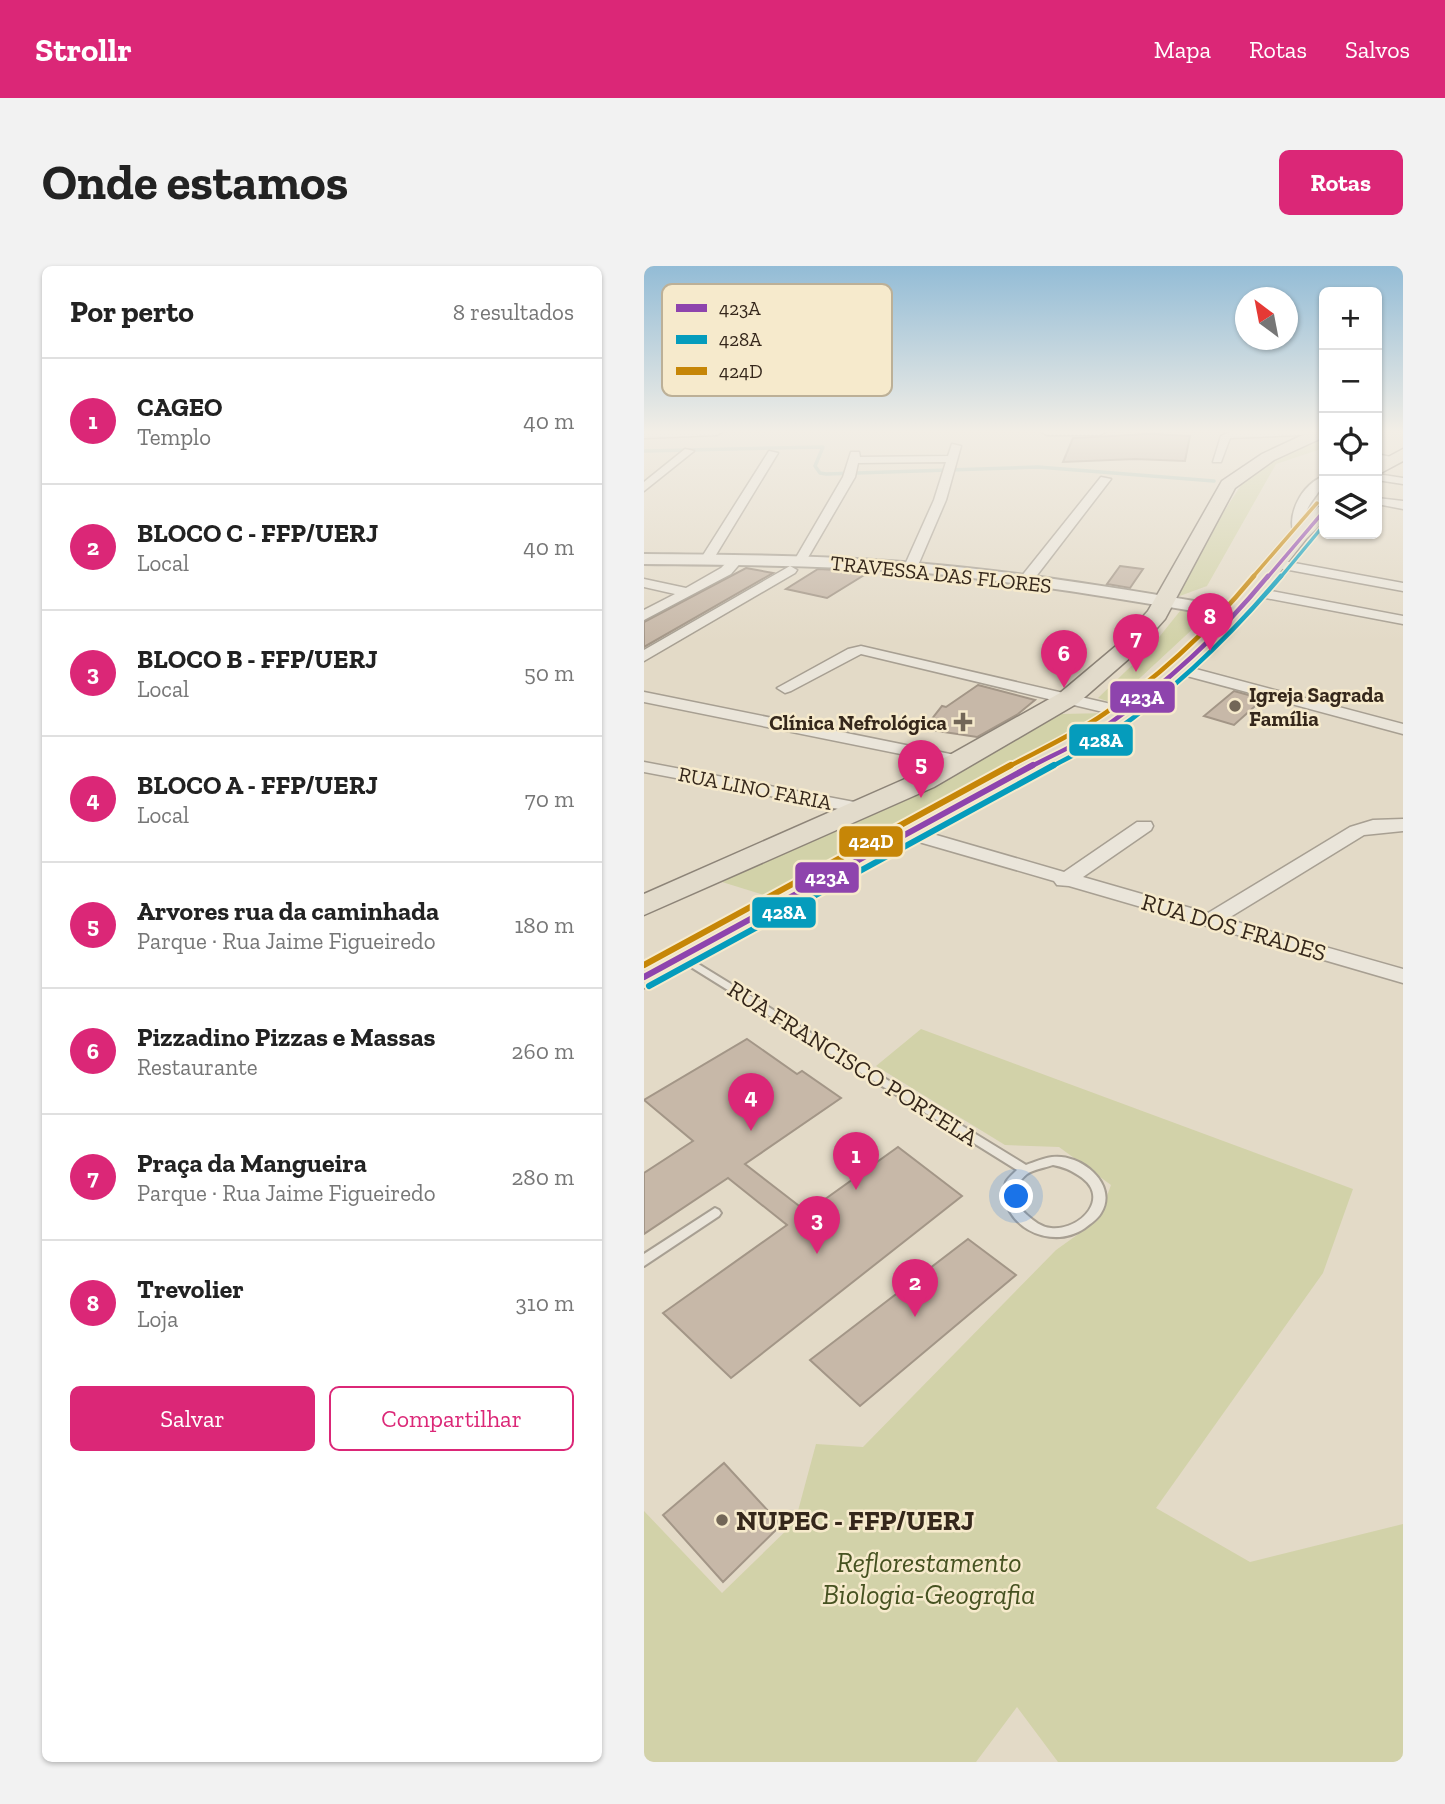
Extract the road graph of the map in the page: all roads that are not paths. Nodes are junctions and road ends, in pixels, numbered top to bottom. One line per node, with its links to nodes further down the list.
1 (742, 502): 12 (street)
2 (834, 502): 15 (street)
3 (936, 502): 16 (street)
4 (1087, 502): 17 (street)
5 (1216, 502): 22 (main road)
6 (1304, 502): 10 (street)
7 (1382, 502): 8 (street)
8 (1403, 505)
9 (1319, 516): 10 (main road)
10 (1299, 535): 14 (main road)
11 (644, 559): 12 (street, TRAVESSA DAS FLORES)
12 (706, 560): 13 (street, TRAVESSA DAS FLORES)
13 (737, 560): 15 (street, TRAVESSA DAS FLORES); 20 (street)
14 (1278, 564): 19 (street); 21 (main road)
15 (795, 566): 16 (street, TRAVESSA DAS FLORES); 26 (street)
16 (911, 567): 17 (street, TRAVESSA DAS FLORES)
17 (1026, 580): 22 (street, TRAVESSA DAS FLORES)
18 (644, 583): 20 (street)
19 (1403, 587)
20 (687, 592): 24 (street)
21 (1255, 592): 23 (main road); 25 (street)
22 (1165, 601): 23 (street, TRAVESSA DAS FLORES); 30 (main road)
23 (1236, 613): 27 (main road)
24 (644, 616)
25 (1403, 620)
26 (644, 656)
27 (1177, 669): 31 (main road); 32 (street)
28 (785, 688): 30 (street)
29 (644, 697): 33 (street)
30 (1069, 698): 31 (street); 33 (main road)
31 (1124, 712): 38 (main road)
32 (1403, 729)
33 (960, 761): 35 (main road)
34 (644, 767): 35 (street, RUA LINO FARIA)
35 (865, 809): 40 (main road)
36 (1403, 825): 41 (street)
37 (1144, 826): 39 (street)
38 (912, 834): 39 (street, RUA DOS FRADES); 42 (main road)
39 (1065, 881): 41 (street, RUA DOS FRADES)
40 (644, 906)
41 (1209, 921): 43 (street, RUA DOS FRADES)
42 (682, 957): 44 (main road); 45 (lane, RUA FRANCISCO PORTELA)
43 (1403, 976)
44 (644, 977)
45 (1024, 1169): 45 (lane)
46 (715, 1213): 47 (lane)
47 (644, 1261)

